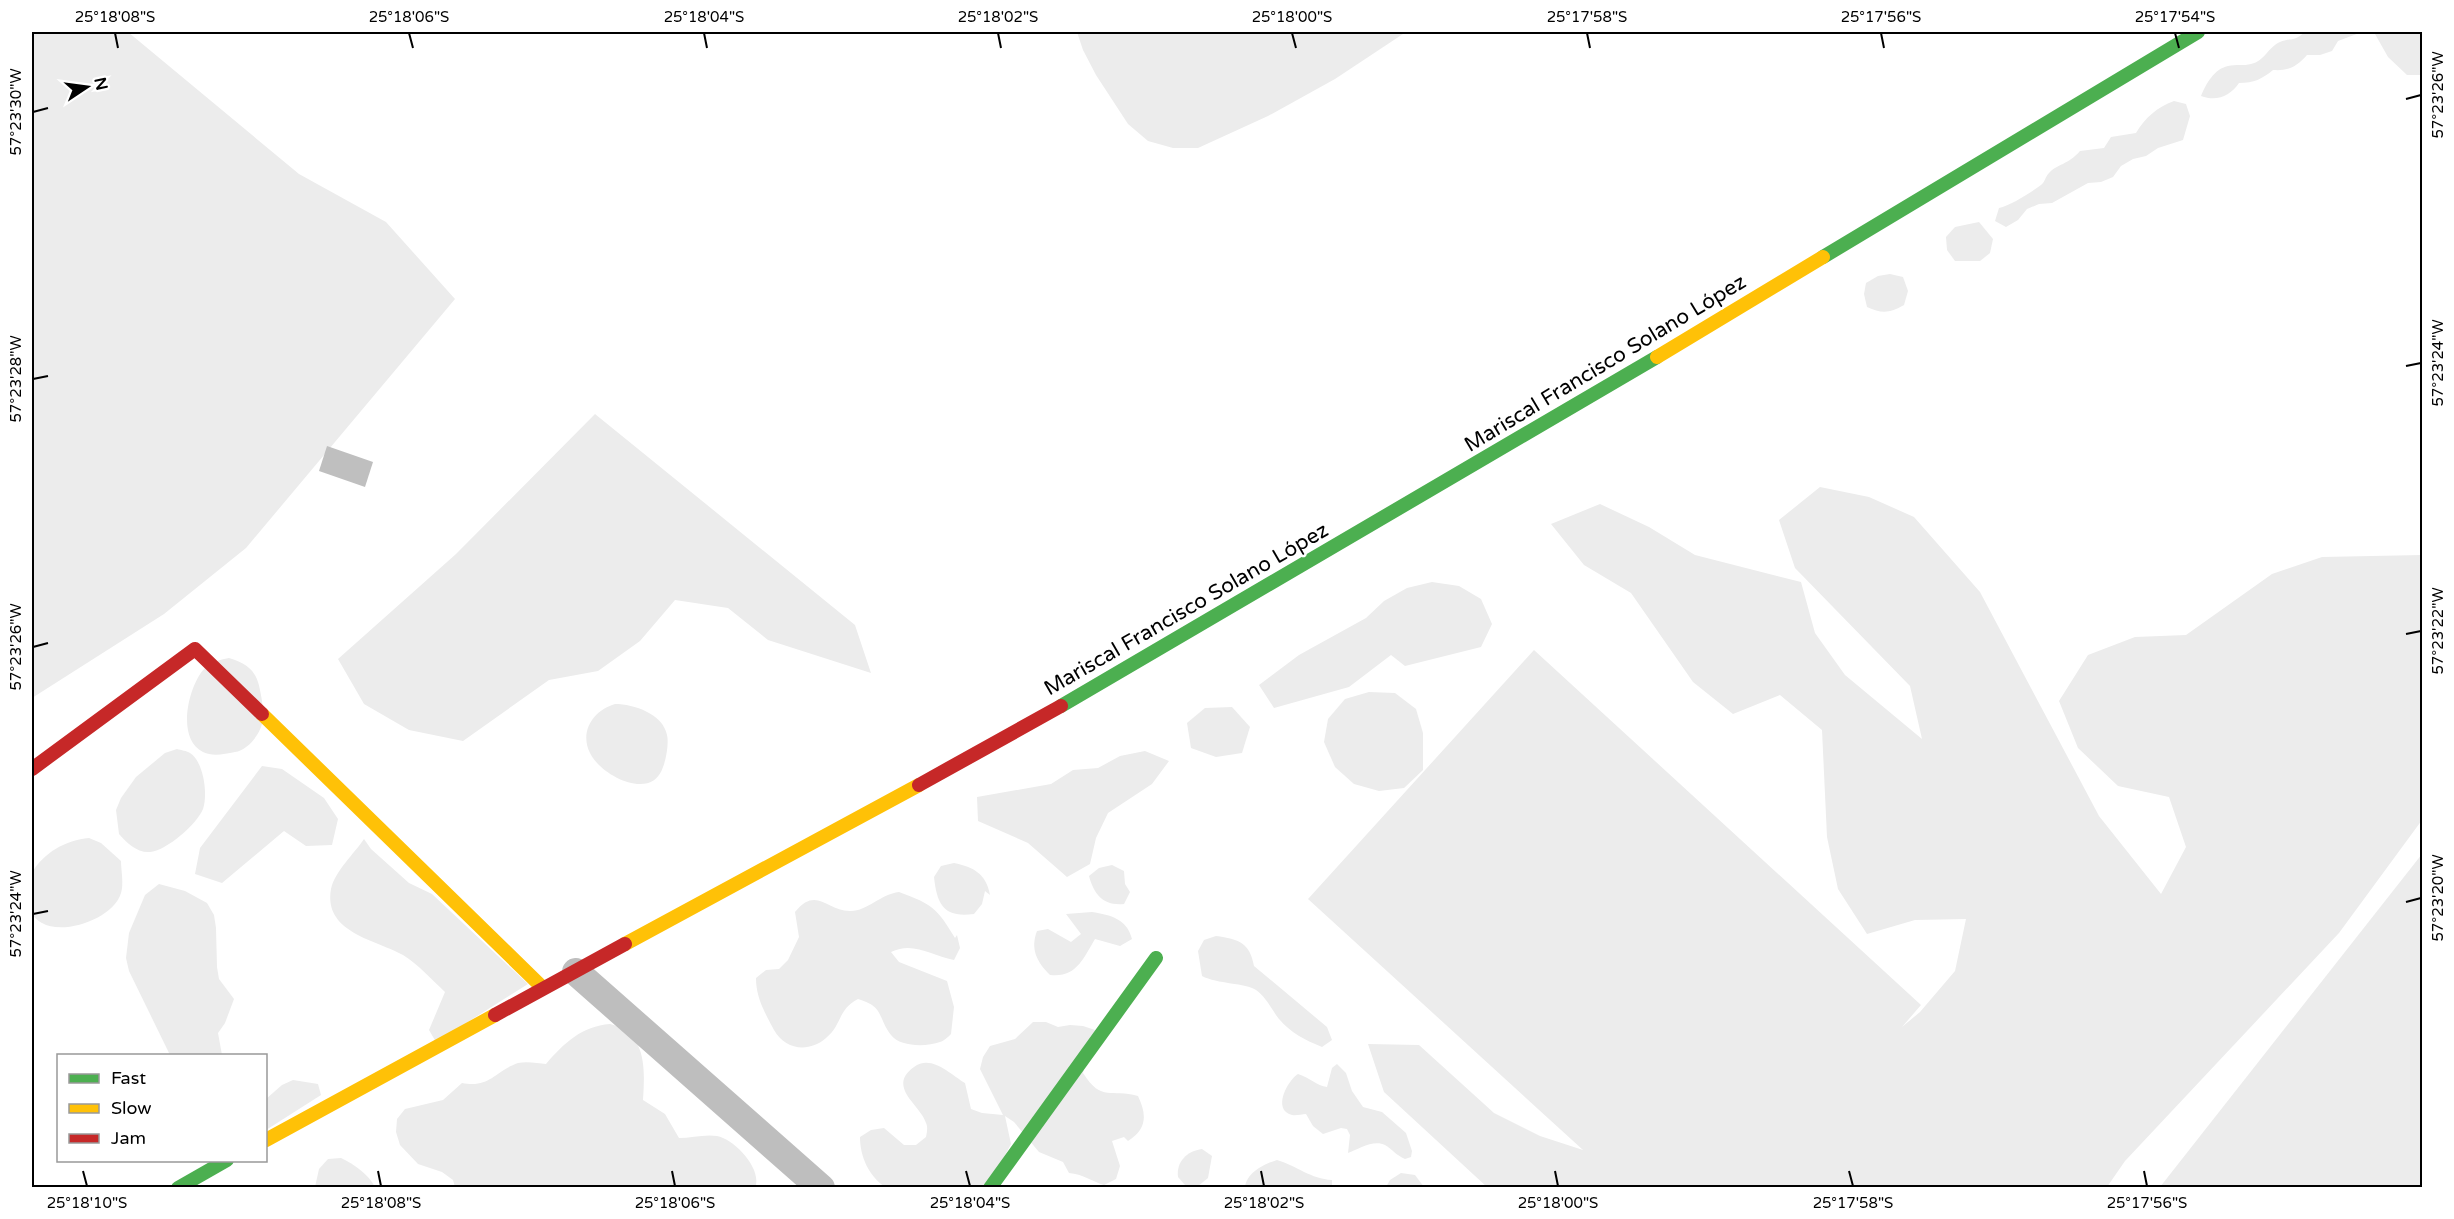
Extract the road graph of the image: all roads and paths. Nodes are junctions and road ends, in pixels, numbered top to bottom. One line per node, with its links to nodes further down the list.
1 (2198, 32): 4 (street, Mariscal Francisco Solano López)
2 (32, 769): 5 (street)
3 (1156, 958): 10 (street)
4 (576, 972): 5 (street, Mariscal Francisco Solano López); 9 (street)
5 (543, 988): 6 (street, Mariscal Francisco Solano López)
6 (267, 1139)
7 (225, 1162): 8 (street)
8 (178, 1188)
9 (821, 1188)
10 (990, 1188)

